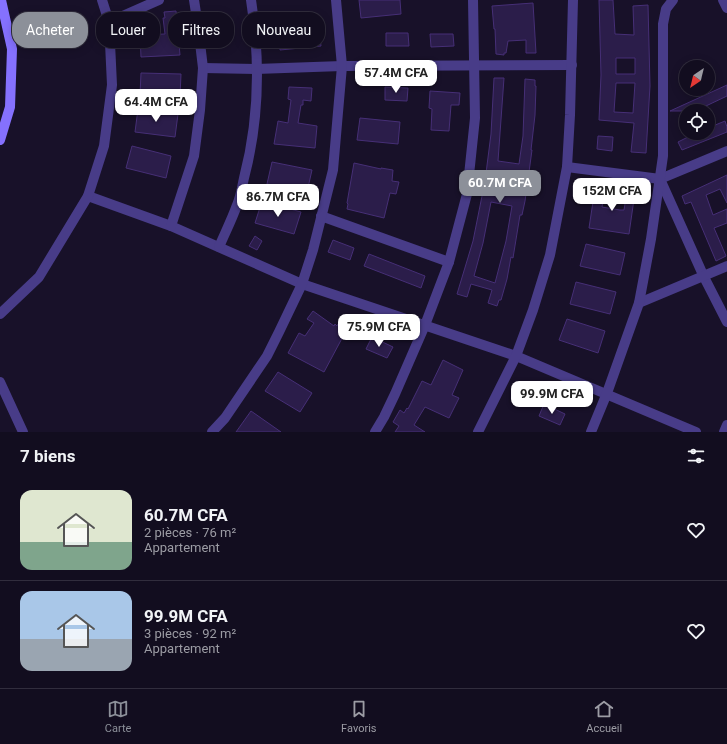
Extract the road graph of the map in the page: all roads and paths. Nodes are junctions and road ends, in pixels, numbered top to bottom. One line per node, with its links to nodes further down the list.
1 (1, 0): 20 (street)
2 (102, 0): 12 (street)
3 (159, 0): 13 (street)
4 (194, 0): 18 (street)
5 (251, 0): 19 (street)
6 (336, 0): 17 (street)
7 (473, 0): 15 (street)
8 (573, 0): 16 (street)
9 (673, 0): 23 (street)
10 (723, 0): 11 (street)
11 (727, 8)
12 (106, 12)
13 (132, 12)
14 (110, 48): 24 (street)
15 (474, 65): 16 (street); 17 (street); 28 (street)
16 (572, 65): 22 (street)
17 (342, 66): 19 (street); 25 (street)
18 (203, 68): 19 (street); 26 (street)
19 (256, 68): 27 (street)
20 (0, 140)
21 (727, 151): 23 (street)
22 (566, 167): 23 (street); 36 (street)
23 (660, 179): 30 (street); 32 (street)
24 (88, 196): 26 (street); 33 (street)
25 (321, 216): 28 (street); 31 (street)
26 (171, 226): 27 (street)
27 (219, 246): 31 (street)
28 (449, 262): 35 (street)
29 (727, 266): 30 (street)
30 (704, 277): 32 (street); 34 (street)
31 (302, 284): 35 (street); 41 (street)
32 (638, 304): 38 (street)
33 (0, 314)
34 (727, 322)
35 (425, 326): 36 (street); 42 (street)
36 (516, 356): 38 (street); 43 (street)
37 (0, 382): 40 (street)
38 (607, 393): 44 (street); 45 (street)
39 (727, 425): 46 (street)
40 (23, 432)
41 (212, 432)
42 (375, 432)
43 (478, 432)
44 (591, 432)
45 (696, 432)
46 (724, 432)

